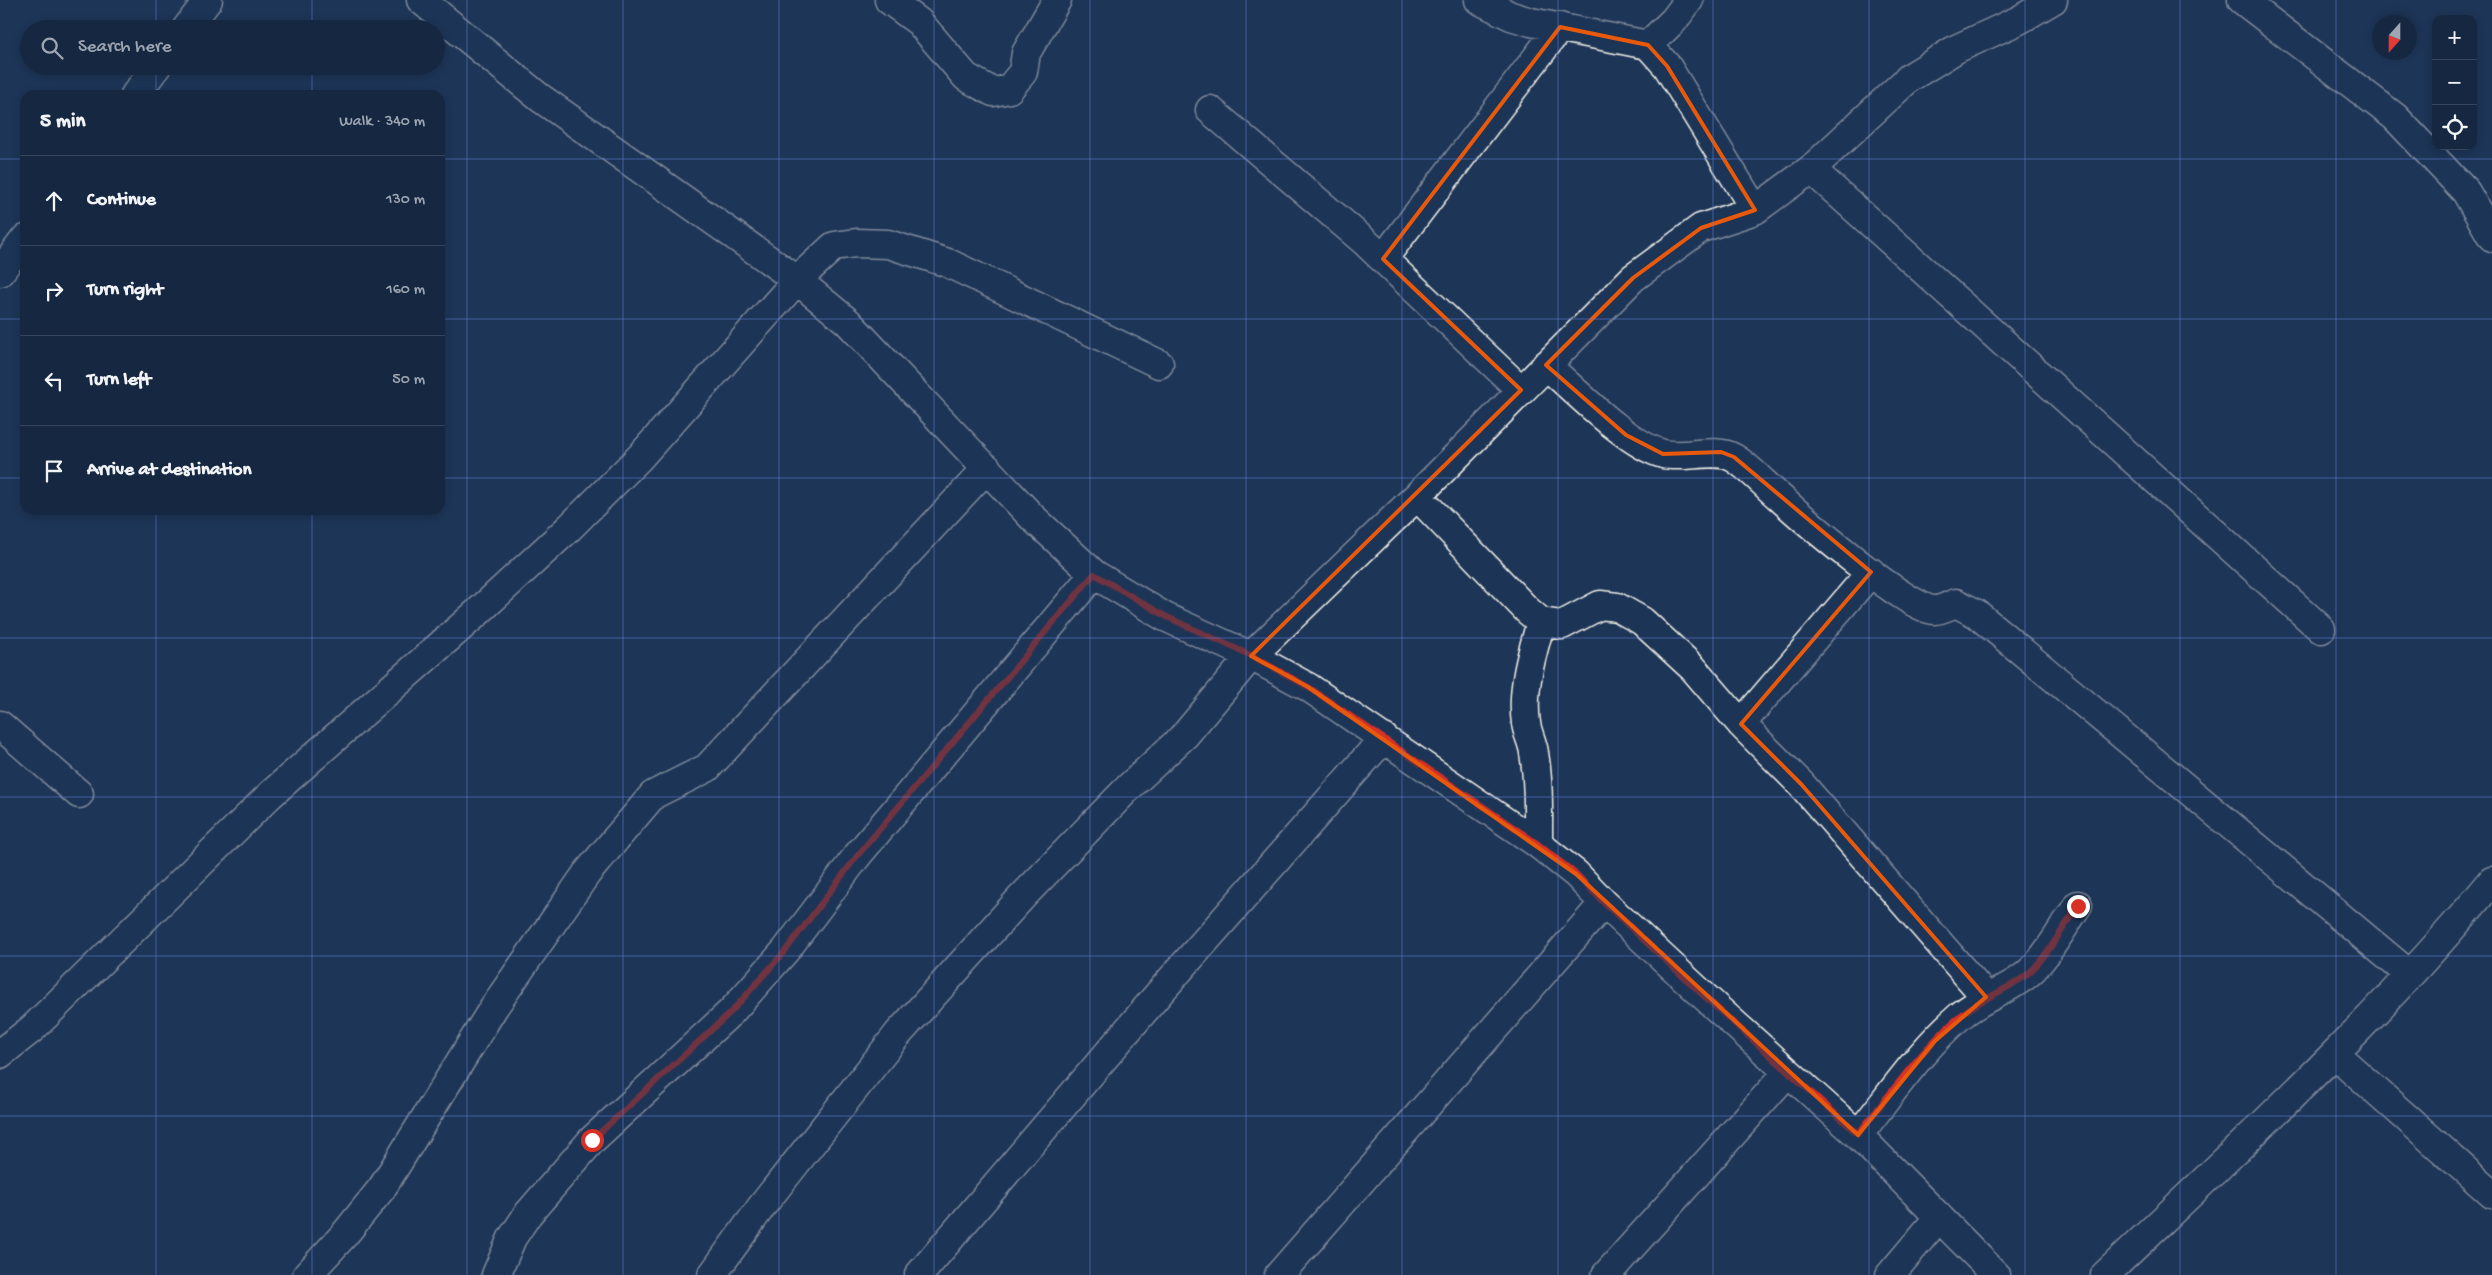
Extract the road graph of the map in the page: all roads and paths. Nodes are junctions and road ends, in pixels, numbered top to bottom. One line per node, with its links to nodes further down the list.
1 (208, 0): 9 (street)
2 (421, 0): 21 (street)
3 (889, 0): 4 (street)
4 (1058, 0)
5 (1479, 0): 10 (street)
6 (1689, 0): 11 (street)
7 (2053, 0): 15 (street)
8 (2242, 0): 17 (street)
9 (193, 20)
10 (1560, 28): 11 (street); 19 (street)
11 (1648, 45): 16 (street)
12 (150, 75): 13 (street)
13 (139, 90)
14 (1210, 110): 19 (street)
15 (1811, 168): 16 (street); 30 (street)
16 (1755, 210): 23 (street)
17 (2492, 238)
18 (20, 246): 20 (street)
19 (1383, 259): 24 (street)
20 (0, 272)
21 (797, 280): 22 (street); 25 (street); 42 (street)
22 (1159, 364)
23 (1546, 365): 24 (street); 27 (street)
24 (1522, 390): 26 (street)
25 (987, 468): 28 (street); 48 (street)
26 (1417, 496): 29 (street); 31 (street)
27 (1871, 572): 32 (street); 40 (street)
28 (1094, 574): 31 (street); 49 (street)
29 (1541, 622): 32 (street); 36 (street)
30 (2321, 629)
31 (1252, 656): 34 (street); 50 (street)
32 (1741, 724): 41 (street)
33 (0, 726): 35 (street)
34 (1384, 738): 36 (street); 51 (street)
35 (79, 794)
36 (1538, 844): 38 (street)
37 (2492, 881): 40 (street)
38 (1604, 903): 44 (street); 52 (street)
39 (2078, 906): 41 (street)
40 (2409, 974): 43 (street)
41 (1986, 997): 45 (street)
42 (0, 1054)
43 (2335, 1054): 46 (street); 56 (street)
44 (1788, 1072): 45 (street); 53 (street)
45 (1858, 1134): 47 (street)
46 (2492, 1194)
47 (1939, 1217): 54 (street); 55 (street)
48 (307, 1275)
49 (496, 1275)
50 (712, 1275)
51 (919, 1275)
52 (1279, 1275)
53 (1606, 1275)
54 (1890, 1275)
55 (1996, 1275)
56 (2105, 1275)

